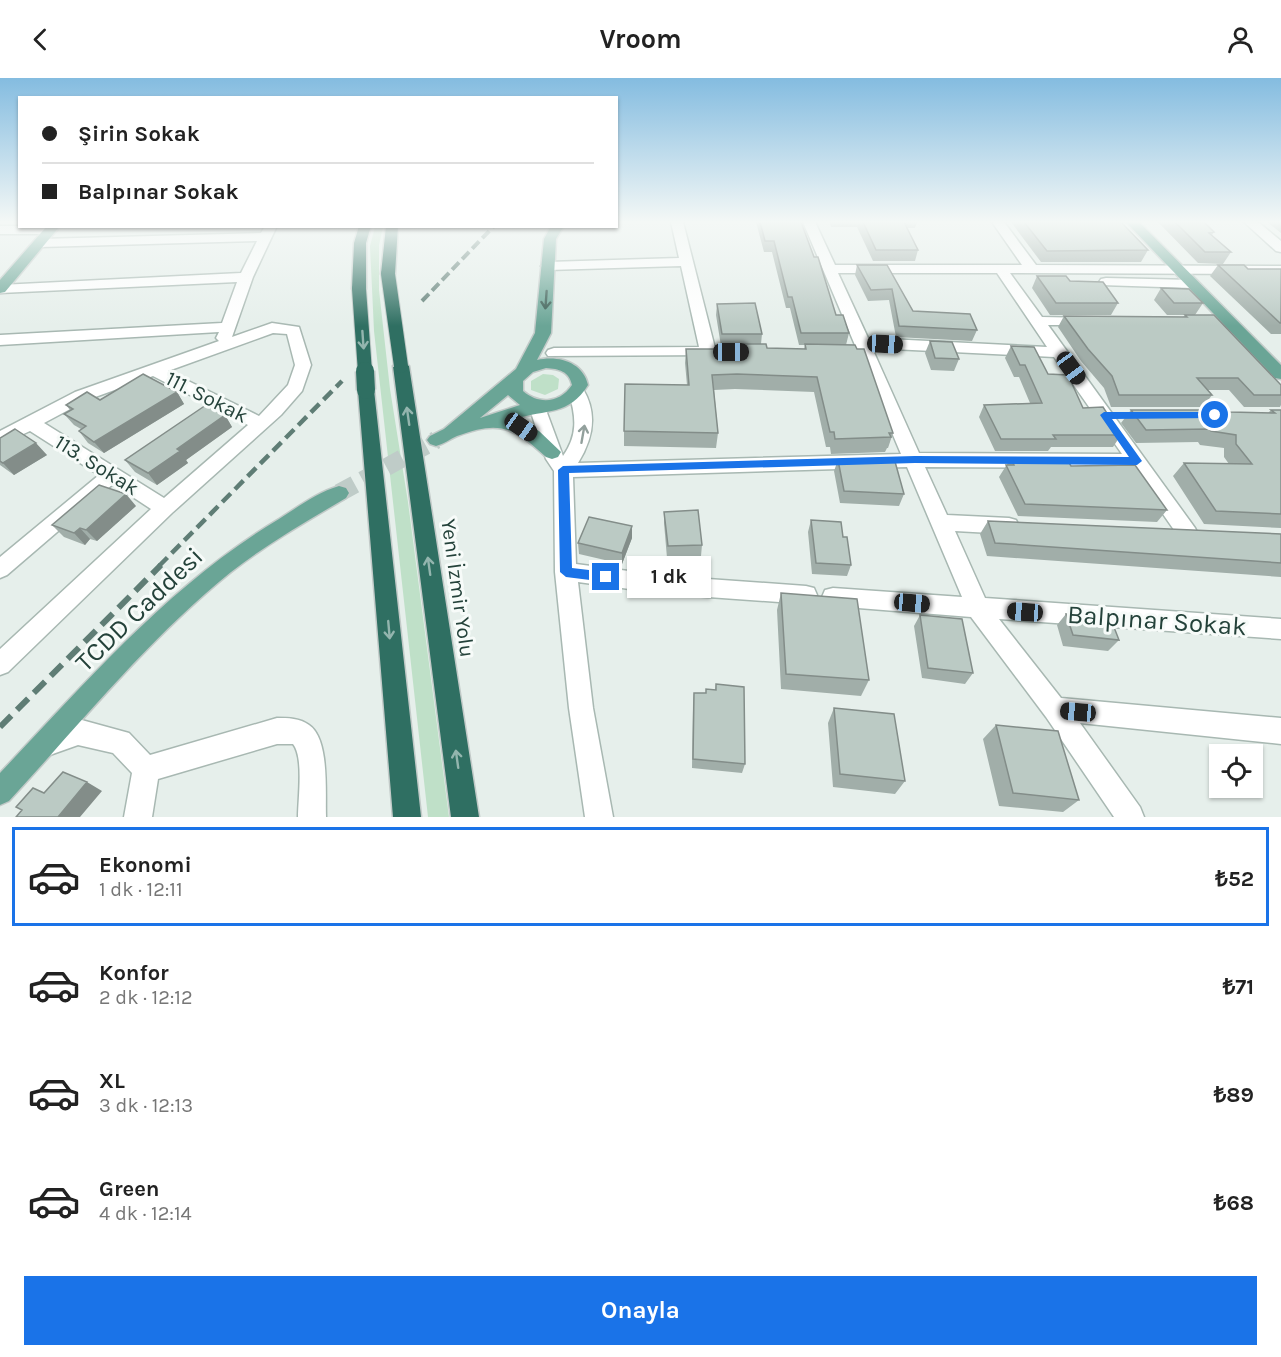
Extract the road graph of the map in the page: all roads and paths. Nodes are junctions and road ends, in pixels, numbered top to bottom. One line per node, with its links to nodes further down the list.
1 (28, 256): 19 (main road)
2 (256, 256): 17 (street)
3 (360, 256): 67 (highway, one-way to 67, bridge)
4 (389, 256): 68 (highway, Yeni İzmir Yolu, one-way to 4, bridge)
5 (549, 256): 11 (main road)
6 (686, 256): 10 (street)
7 (825, 256): 12 (street)
8 (1022, 256): 13 (street)
9 (1166, 256): 14 (main road)
10 (687, 262): 11 (street); 31 (street)
11 (548, 266): 25 (main road, one-way to 25)
12 (831, 269): 16 (street); 28 (street)
13 (1032, 270): 14 (street); 16 (street)
14 (1179, 270): 15 (street); 18 (main road)
15 (1281, 270)
16 (1005, 274): 18 (street); 22 (street)
17 (246, 278): 19 (street); 24 (street)
18 (1193, 284): 21 (main road)
19 (0, 289)
20 (1204, 320): 21 (street)
21 (1228, 320): 34 (main road)
22 (1038, 321): 23 (street); 30 (street)
23 (1097, 321)
24 (228, 327): 26 (street); 27 (street)
25 (543, 333): 32 (main road); 35 (main road)
26 (0, 340)
27 (221, 346): 33 (street); 42 (street)
28 (866, 347): 29 (street); 30 (street); 44 (street)
29 (845, 352)
30 (1060, 352): 38 (street)
31 (591, 353): 32 (street); 32 (street)
32 (564, 363): 35 (main road); 36 (main road)
33 (154, 370): 41 (street); 42 (street, 111. Sokak)
34 (1281, 374)
35 (519, 375): 37 (main road); 40 (main road)
36 (577, 393): 37 (main road); 45 (street, one-way to 36)
37 (537, 406): 40 (main road); 45 (street)
38 (1104, 415): 39 (street); 46 (street)
39 (1128, 415)
40 (491, 421): 45 (main road)
41 (29, 422): 43 (street); 47 (street, 113. Sokak)
42 (260, 424): 49 (street)
43 (0, 439)
44 (915, 460): 45 (street); 46 (street); 50 (street)
45 (557, 461): 56 (street)
46 (1137, 461): 53 (street)
47 (112, 475): 49 (street, 113. Sokak); 55 (street)
48 (339, 493): 62 (main road, TCDD Caddesi)
49 (165, 508): 59 (street)
50 (942, 523): 51 (street); 57 (street)
51 (1024, 527)
52 (1165, 533): 53 (street)
53 (1188, 534): 54 (street)
54 (1211, 535)
55 (0, 569)
56 (566, 572): 57 (street, Balpınar Sokak); 69 (street)
57 (978, 608): 58 (street, Balpınar Sokak); 60 (street)
58 (1281, 629)
59 (0, 664)
60 (1055, 710): 61 (street); 70 (street)
61 (1281, 731)
62 (47, 743): 63 (street); 64 (main road, TCDD Caddesi)
63 (146, 770): 65 (street); 66 (street)
64 (0, 792)
65 (138, 817)
66 (312, 817)
67 (407, 817)
68 (465, 817)
69 (599, 817)
70 (1130, 817)

